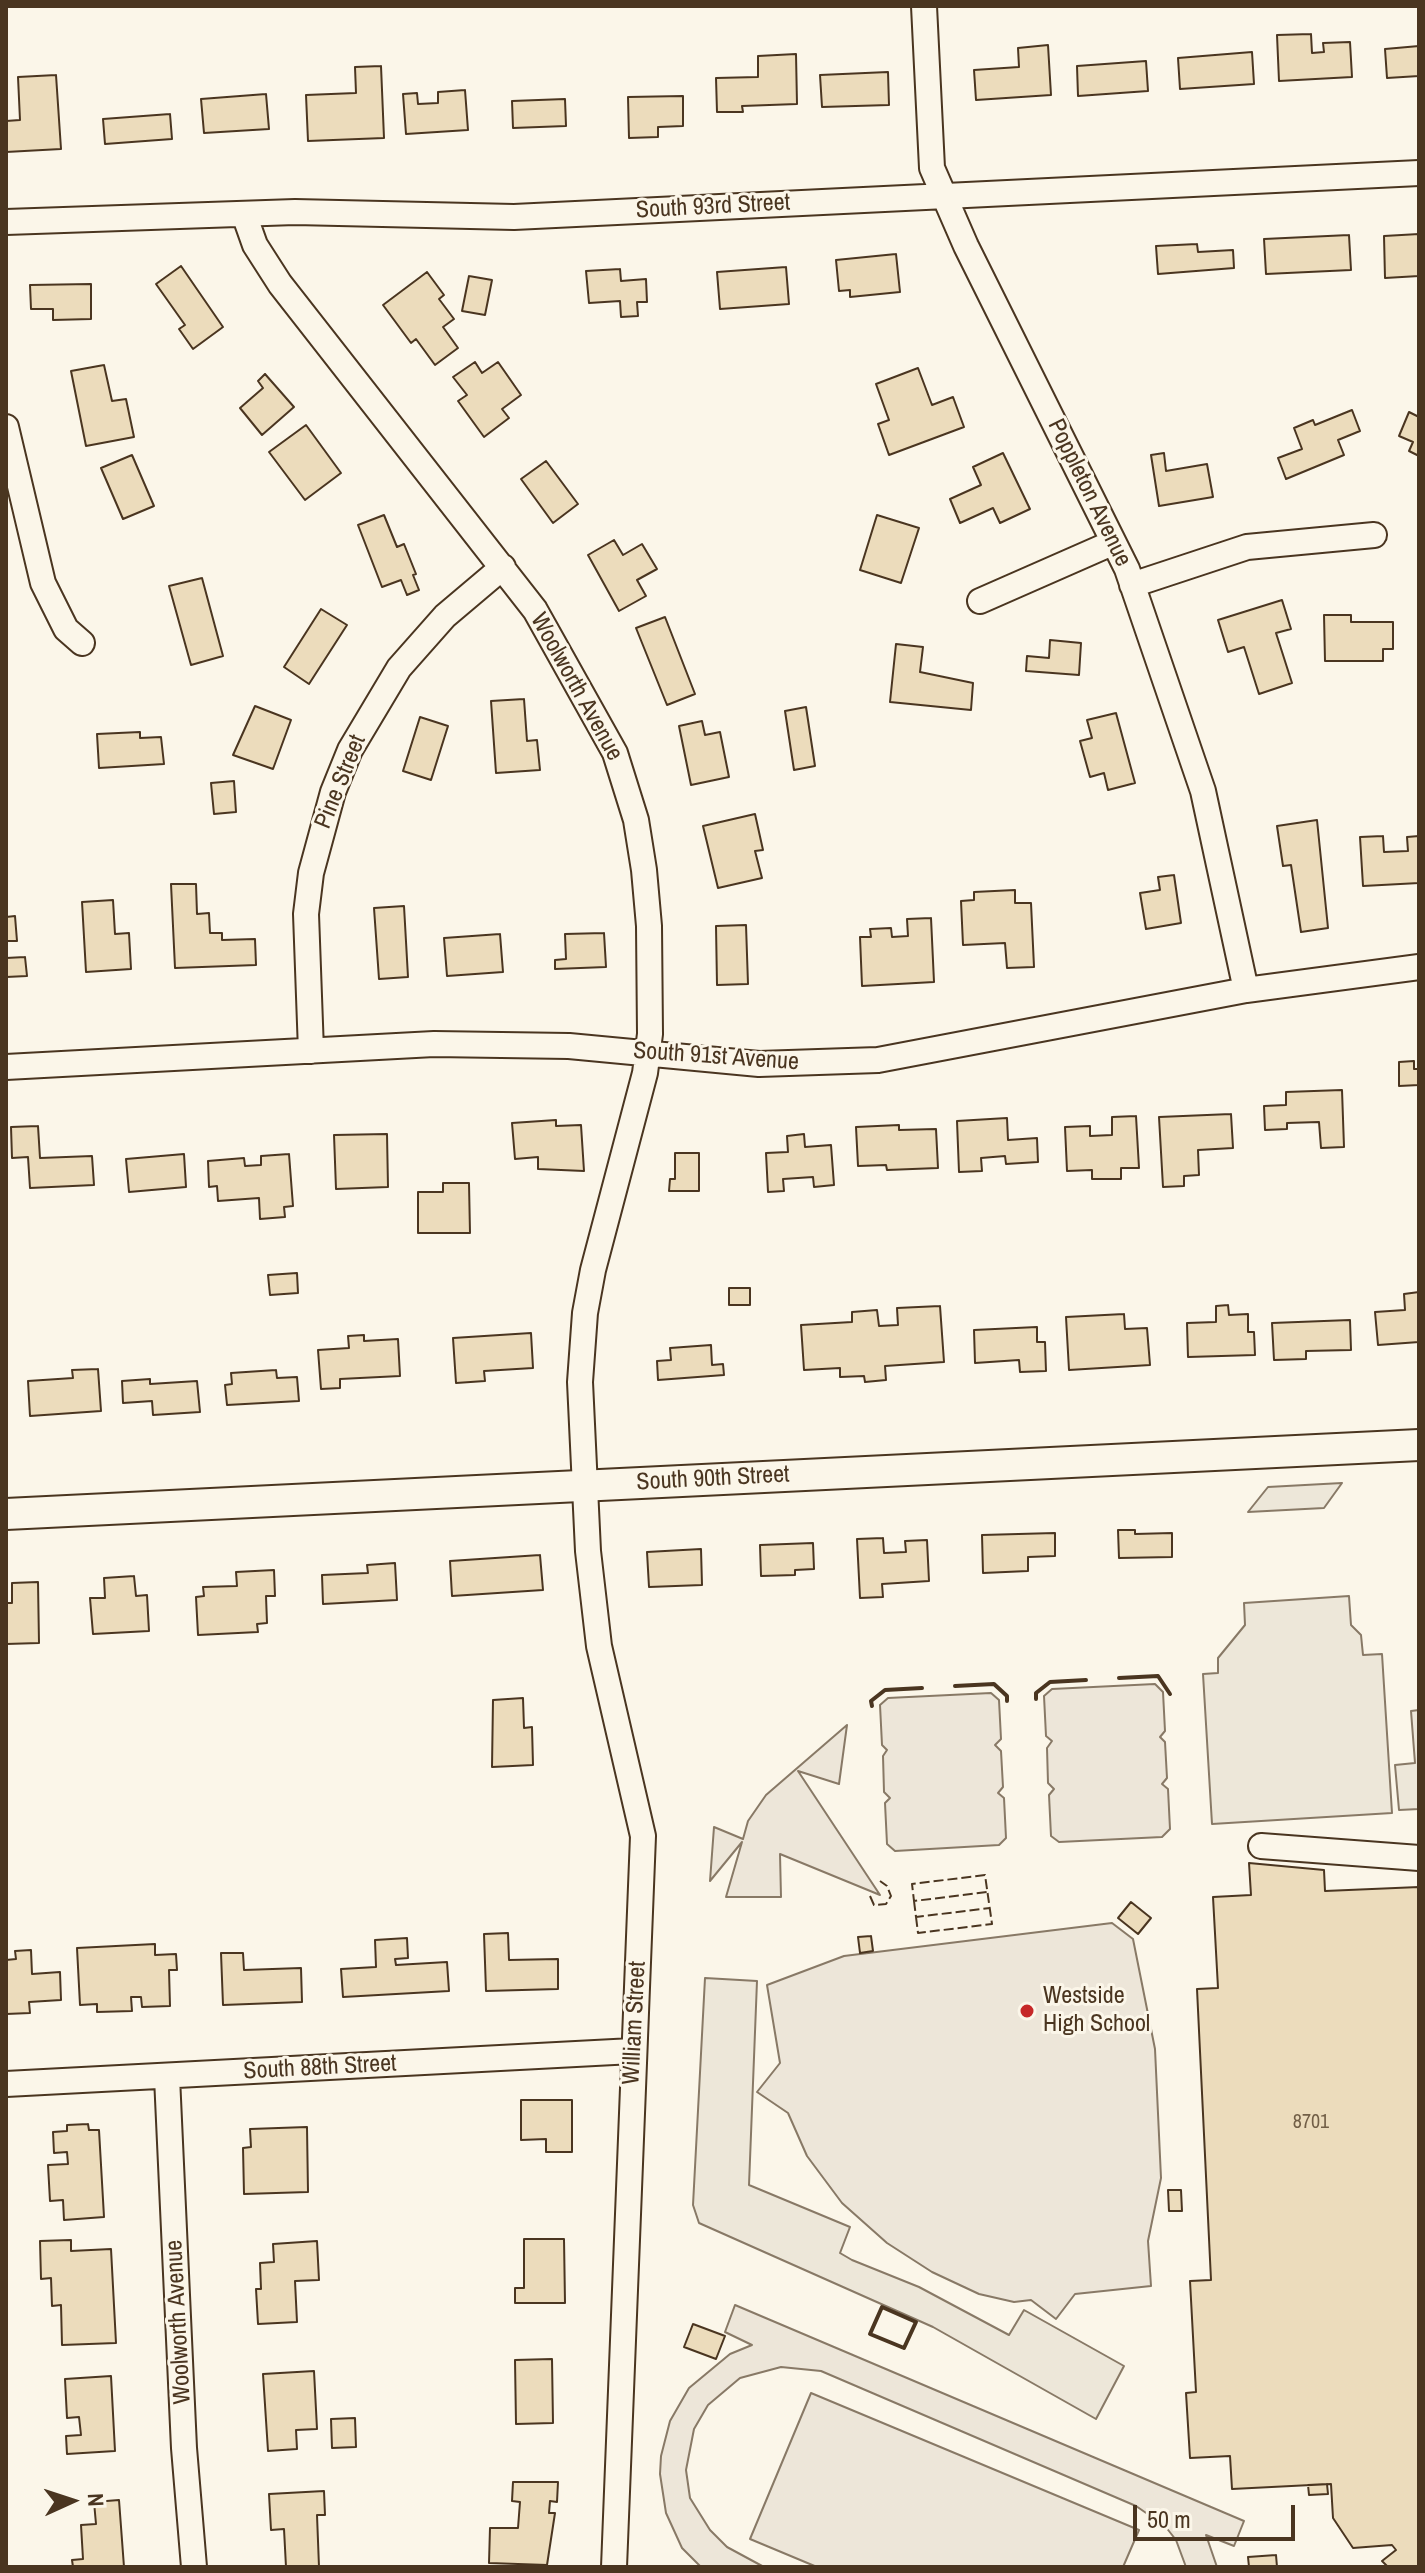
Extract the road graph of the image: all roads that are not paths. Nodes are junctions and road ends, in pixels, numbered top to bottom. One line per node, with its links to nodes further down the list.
1 (924, 6): 3 (street, Poppleton Avenue)
2 (1419, 173): 3 (street, South 93rd Street)
3 (944, 195): 4 (street, South 93rd Street); 8 (street, Poppleton Avenue)
4 (244, 214): 5 (street, South 93rd Street); 9 (street, Woolworth Avenue)
5 (6, 222)
6 (6, 427): 12 (street)
7 (1374, 535): 10 (street)
8 (1112, 543): 10 (street, Poppleton Avenue); 11 (street)
9 (503, 567): 15 (street, Pine Street); 16 (street, Woolworth Avenue)
10 (1132, 585): 14 (street, Poppleton Avenue)
11 (980, 601)
12 (82, 643)
13 (1419, 967): 14 (street, South 91st Avenue)
14 (1246, 990): 16 (street, South 91st Avenue)
15 (311, 1051): 16 (street, South 91st Avenue); 17 (street, South 91st Avenue)
16 (648, 1053): 19 (street, Woolworth Avenue)
17 (6, 1067)
18 (1419, 1445): 19 (main road, South 90th Street)
19 (585, 1486): 20 (main road, South 90th Street); 23 (street, William Street)
20 (6, 1514)
21 (1261, 1846): 22 (street)
22 (1419, 1858)
23 (633, 2051): 24 (street, South 88th Street); 27 (street, William Street)
24 (167, 2077): 25 (street, South 88th Street); 26 (street, Woolworth Avenue)
25 (6, 2084)
26 (194, 2567)
27 (614, 2567)

